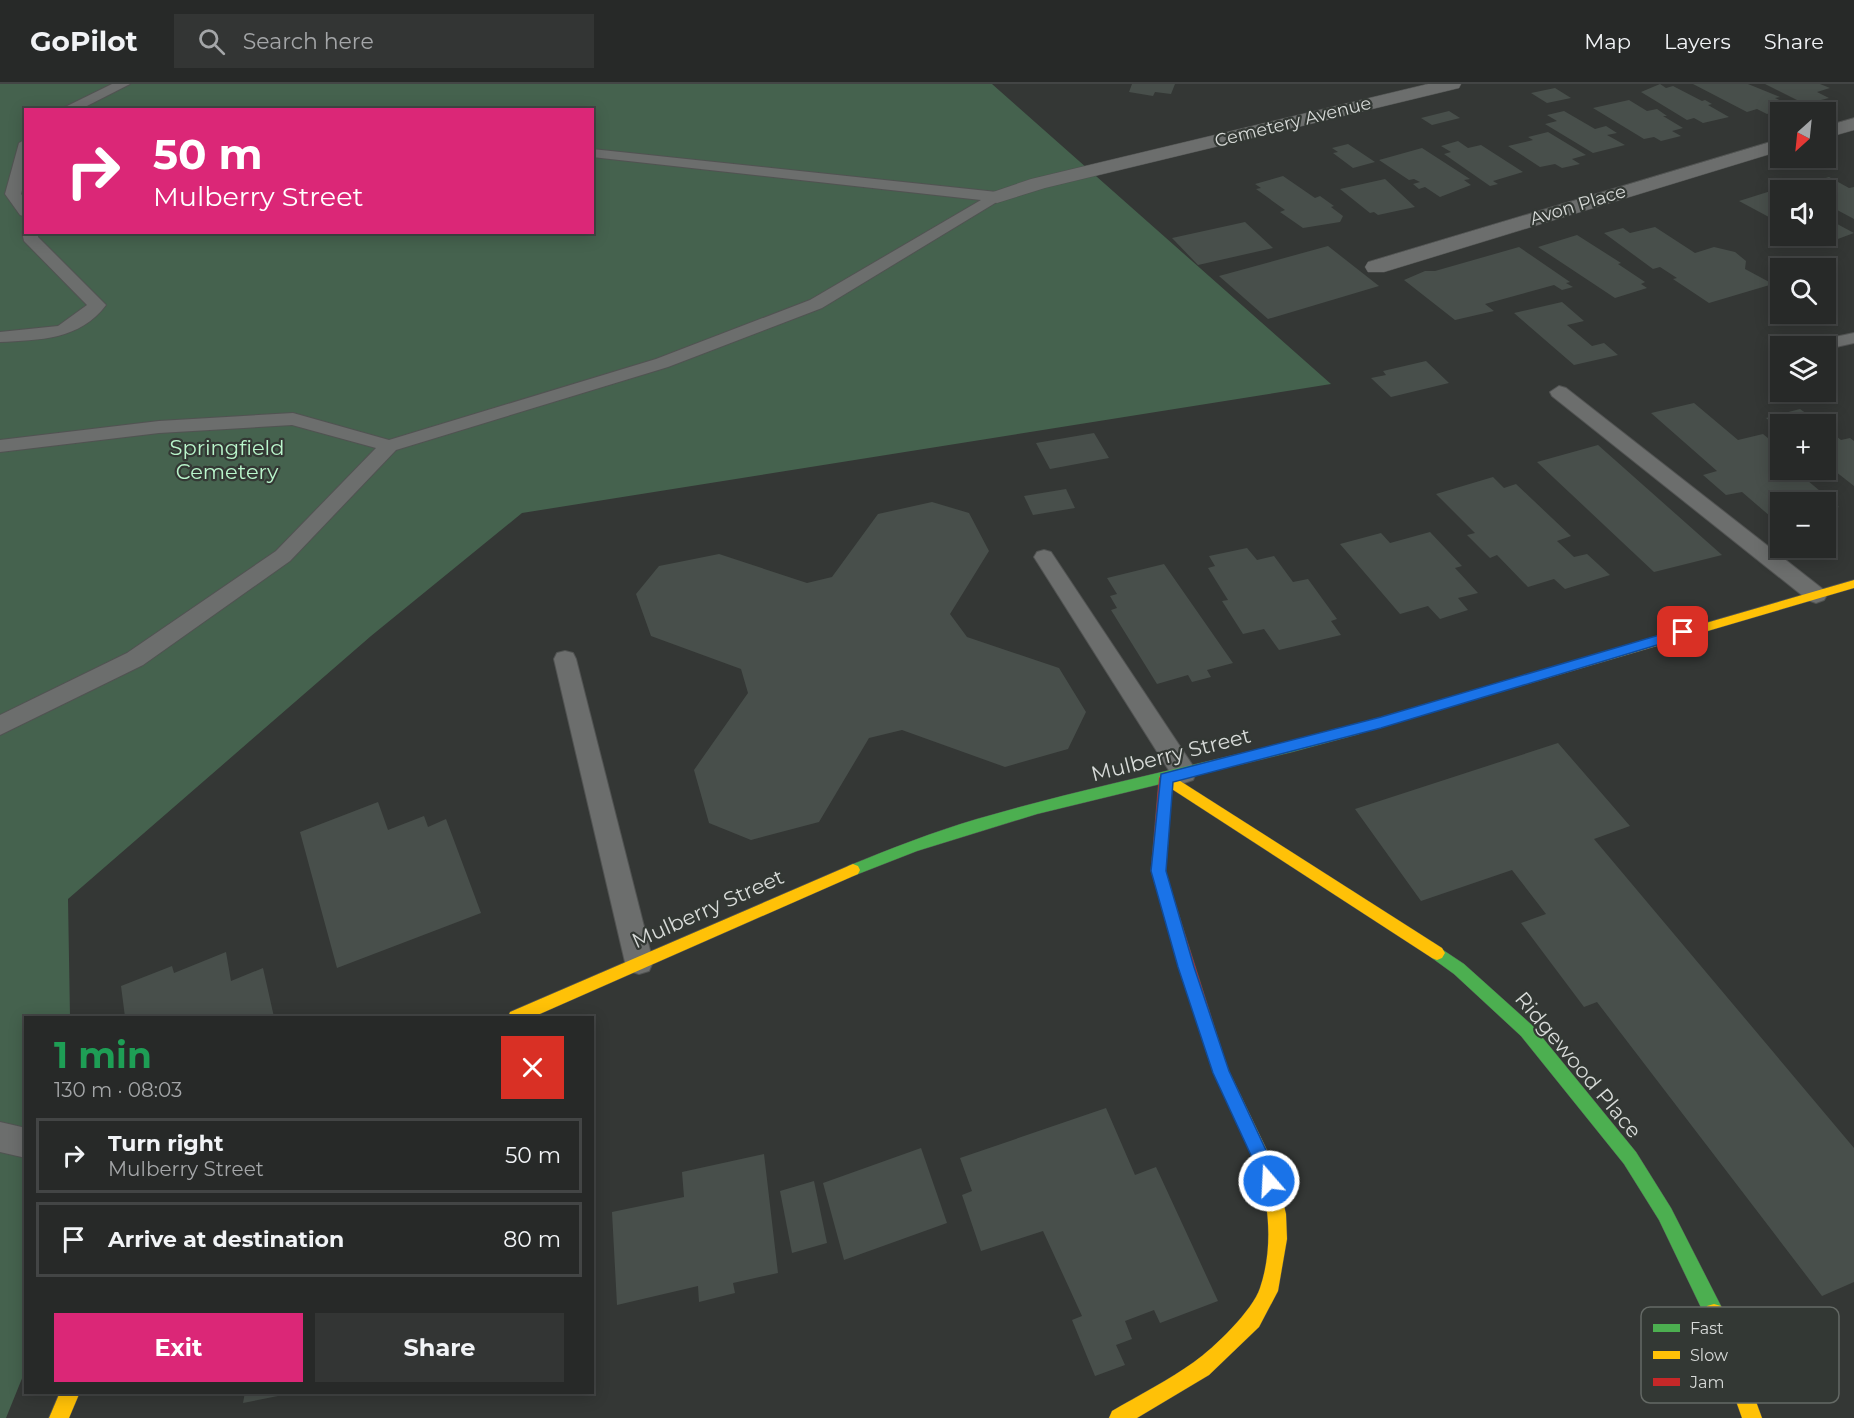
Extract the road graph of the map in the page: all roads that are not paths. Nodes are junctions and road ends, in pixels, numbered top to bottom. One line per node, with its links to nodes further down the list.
1 (123, 84): 3 (lane)
2 (1452, 84): 9 (street, Cemetery Avenue)
3 (74, 108)
4 (1854, 124): 5 (street)
5 (1836, 129)
6 (1770, 148): 12 (street, Avon Place)
7 (24, 151): 10 (lane)
8 (594, 153): 9 (lane)
9 (997, 197): 18 (lane)
10 (24, 209)
11 (30, 234): 13 (lane)
12 (1376, 267)
13 (0, 337)
14 (1854, 338): 15 (lane)
15 (1836, 342)
16 (1558, 392): 21 (lane)
17 (0, 446): 18 (lane)
18 (389, 446): 23 (lane)
19 (1044, 557): 24 (lane)
20 (1854, 584): 21 (street, Mulberry Street)
21 (1815, 595): 24 (street, Mulberry Street)
22 (565, 659): 25 (lane)
23 (0, 726)
24 (1175, 776): 25 (street, Mulberry Street); 29 (street, Ridgewood Place); 33 (street)
25 (639, 962): 26 (street, Mulberry Street)
26 (518, 1016)
27 (0, 1137): 28 (lane)
28 (24, 1143)
29 (1712, 1307)
30 (69, 1394): 32 (street)
31 (1747, 1403): 34 (street, Ridgewood Place)
32 (59, 1418)
33 (1119, 1418)
34 (1752, 1418)

